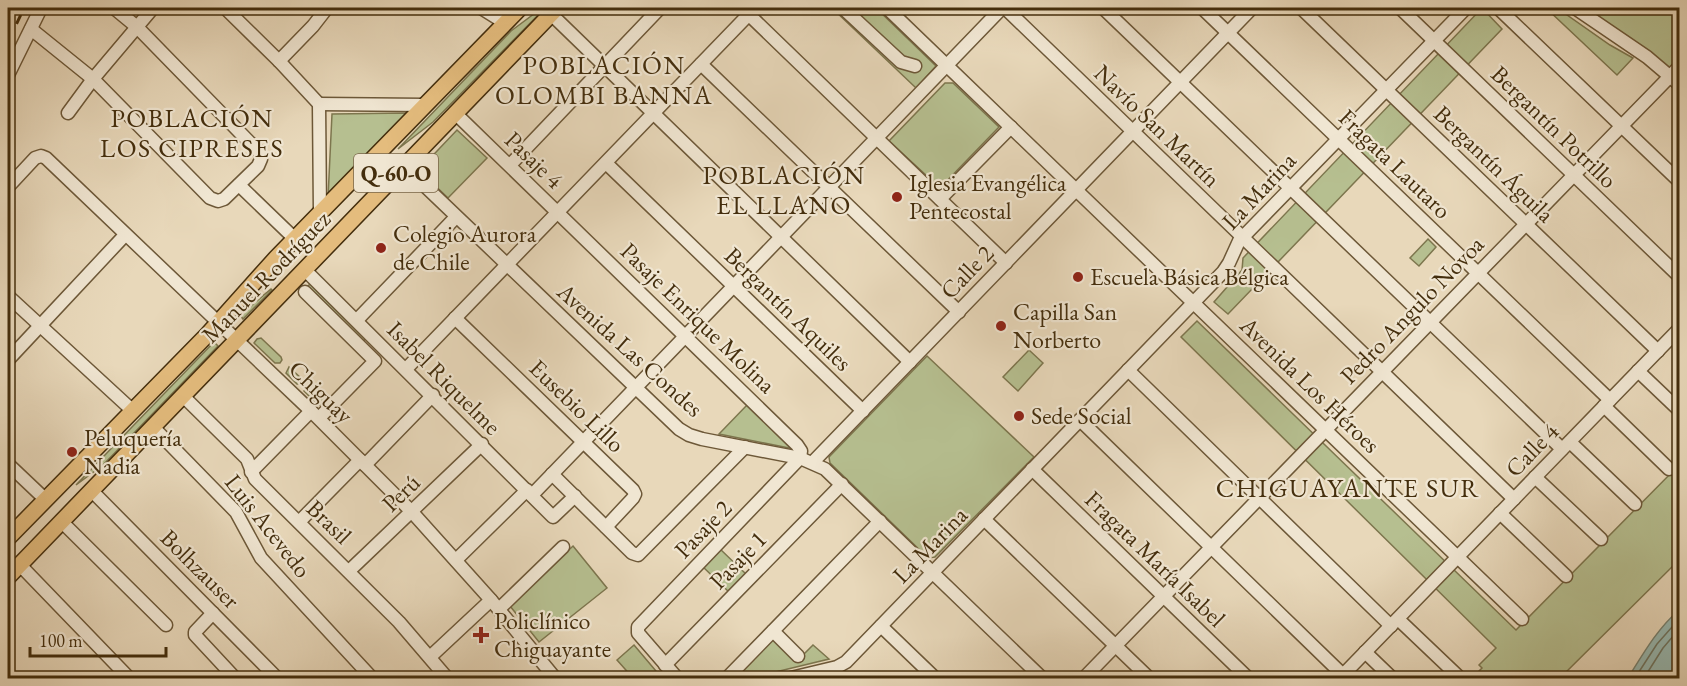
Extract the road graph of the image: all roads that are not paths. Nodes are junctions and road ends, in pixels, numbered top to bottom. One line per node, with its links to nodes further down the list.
1 (41, 8): 24 (street)
2 (114, 8): 23 (street)
3 (153, 8): 23 (street)
4 (225, 8): 27 (street)
5 (327, 8): 27 (street)
6 (481, 8): 22 (street)
7 (520, 8): 22 (main road, Manuel Rodríguez / Q-60-O)
8 (660, 8): 30 (street)
9 (843, 8): 31 (street)
10 (887, 8): 29 (street, Avenida Los Héroes)
11 (1003, 8): 29 (street); 46 (street, Navío San Martín)
12 (1104, 8): 36 (street)
13 (1202, 8): 25 (street, Fragata Lautaro)
14 (1252, 8): 25 (street, Calle 2)
15 (1301, 8): 38 (street, Bergantín Águila)
16 (1400, 8): 26 (street, Bergantín Potrillo)
17 (1466, 8): 26 (street, La Marina)
18 (1498, 8): 44 (street)
19 (1575, 8): 34 (street)
20 (749, 10): 28 (street); 47 (street)
21 (554, 11): 30 (street); 42 (main road, Manuel Rodríguez / Q-60-O)
22 (505, 23): 40 (main road, Manuel Rodríguez / Q-60-O)
23 (137, 27): 35 (street); 54 (street)
24 (31, 29): 33 (street); 35 (street)
25 (1228, 32): 36 (street, Calle 2); 48 (street, Fragata Lautaro)
26 (1434, 40): 38 (street, La Marina); 52 (street, Bergantín Potrillo)
27 (279, 61): 39 (street)
28 (701, 64): 43 (street); 56 (street)
29 (947, 65): 45 (street, Avenida Los Héroes); 47 (street)
30 (605, 66): 43 (street); 50 (street)
31 (915, 66)
32 (1680, 66): 34 (street, Pedro Angulo Novoa)
33 (8, 75)
34 (1669, 75): 37 (street); 44 (street, Pedro Angulo Novoa)
35 (93, 79): 41 (street); 54 (street)
36 (1180, 82): 46 (street, Calle 2); 57 (street)
37 (1680, 85)
38 (1386, 89): 48 (street, La Marina); 63 (street, Bergantín Águila)
39 (319, 104): 40 (street); 61 (street)
40 (426, 105): 61 (main road, Manuel Rodríguez / Q-60-O)
41 (68, 113)
42 (455, 113): 50 (street, Pasaje 4); 51 (main road, Manuel Rodríguez / Q-60-O)
43 (654, 113): 49 (street); 65 (street)
44 (1621, 125): 52 (street, Pedro Angulo Novoa); 53 (street)
45 (1011, 127): 58 (street, Avenida Los Héroes); 59 (street)
46 (1133, 131): 58 (street, Calle 2); 66 (street, Navío San Martín)
47 (876, 137): 56 (street); 59 (street)
48 (1338, 138): 57 (street, La Marina); 71 (street, Fragata Lautaro)
49 (606, 163): 60 (street); 73 (street, Bergantín Aquiles)
50 (510, 165): 60 (street, Pasaje 4)
51 (404, 166): 62 (street, Avenida Las Condes); 70 (main road, Manuel Rodríguez / Q-60-O)
52 (1573, 175): 63 (street, Pedro Angulo Novoa); 72 (street, Bergantín Potrillo)
53 (1680, 182)
54 (239, 185): 67 (street)
55 (8, 187): 64 (street, Chiguay)
56 (829, 187): 65 (street); 77 (street)
57 (1290, 188): 66 (street, La Marina); 80 (street)
58 (1077, 190): 68 (street, Calle 2); 76 (street, Avenida Los Héroes)
59 (940, 199): 68 (street)
60 (559, 212): 69 (street); 83 (street, Pasaje Enrique Molina)
61 (320, 213): 67 (main road, Manuel Rodríguez / Q-60-O)
62 (456, 217): 69 (street, Avenida Las Condes); 79 (street)
63 (1526, 223): 71 (street, Pedro Angulo Novoa); 86 (street, Bergantín Águila)
64 (125, 235): 81 (street, Chiguay); 82 (street)
65 (781, 236): 73 (street); 88 (street)
66 (1242, 237): 76 (street, La Marina); 91 (street, Navío San Martín)
67 (295, 239): 81 (main road, Manuel Rodríguez / Q-60-O)
68 (1006, 263): 77 (street, Calle 2)
69 (507, 265): 78 (street); 93 (street, Avenida Las Condes)
70 (304, 269): 79 (street, Isabel Riquelme); 85 (main road, Manuel Rodríguez / Q-60-O)
71 (1478, 273): 80 (street, Pedro Angulo Novoa); 96 (street, Fragata Lautaro)
72 (1680, 278)
73 (733, 286): 83 (street); 98 (street, Bergantín Aquiles)
74 (305, 292): 100 (street)
75 (9, 300): 82 (street)
76 (1193, 302): 90 (street, La Marina); 103 (street, Avenida Los Héroes)
77 (959, 312): 88 (street, Calle 2)
78 (455, 318): 89 (street); 104 (street, Eusebio Lillo)
79 (357, 320): 89 (street, Isabel Riquelme)
80 (1430, 322): 91 (street, Pedro Angulo Novoa); 106 (street)
81 (218, 324): 85 (street, Chiguay); 97 (main road, Manuel Rodríguez / Q-60-O)
82 (41, 325): 87 (street); 97 (street)
83 (685, 335): 93 (street); 108 (street, Pasaje Enrique Molina)
84 (1677, 336): 86 (street, Calle 4)
85 (237, 340): 95 (main road, Manuel Rodríguez / Q-60-O); 100 (street, Chiguay)
86 (1658, 351): 92 (street, Calle 4)
87 (8, 360)
88 (910, 362): 98 (street, Calle 2)
89 (406, 369): 94 (street, Isabel Riquelme)
90 (1128, 370): 101 (street, La Marina); 120 (street)
91 (1382, 371): 103 (street, Pedro Angulo Novoa); 121 (street, Navío San Martín)
92 (1638, 371): 96 (street, Calle 4); 99 (street)
93 (635, 387): 104 (street); 107 (street, Avenida Las Condes)
94 (433, 395): 105 (street, Isabel Riquelme); 109 (street)
95 (183, 396): 102 (main road, Manuel Rodríguez / Q-60-O); 113 (street, Brasil)
96 (1607, 403): 106 (street, Calle 4); 112 (street)
97 (133, 411): 122 (main road, Manuel Rodríguez / Q-60-O)
98 (863, 411): 108 (street, Calle 2)
99 (1680, 411)
100 (315, 414): 109 (street, Chiguay); 113 (street)
101 (1080, 420): 111 (street, La Marina); 134 (street)
102 (153, 427): 117 (main road, Manuel Rodríguez / Q-60-O); 160 (street, Luis Acevedo)
103 (1326, 429): 120 (street, Pedro Angulo Novoa); 135 (street, Avenida Los Héroes)
104 (583, 441): 114 (street); 130 (street, Eusebio Lillo)
105 (482, 444): 118 (street, Isabel Riquelme); 124 (street, Perú)
106 (1566, 446): 115 (street, Calle 4); 123 (street)
107 (745, 447): 108 (street, Avenida Las Condes); 130 (street, Pasaje 2)
108 (807, 460): 116 (street, Avenida Las Condes); 154 (street, Pasaje 2)
109 (363, 462): 124 (street, Chiguay); 129 (street)
110 (8, 464): 122 (street)
111 (1032, 469): 126 (street, La Marina); 142 (street, Fragata María Isabel)
112 (1669, 469)
113 (251, 472): 129 (street, Brasil)
114 (552, 474): 118 (street); 119 (street, Pasaje 2)
115 (1535, 477): 121 (street, Calle 4); 132 (street)
116 (842, 484): 127 (street, Avenida Las Condes); 154 (street, Pasaje 1)
117 (92, 491): 128 (main road, Manuel Rodríguez / Q-60-O); 144 (street, Bolhzauser)
118 (530, 493): 119 (street, Isabel Riquelme); 136 (street)
119 (574, 496): 130 (street, Pasaje 2)
120 (1259, 498): 134 (street, Pedro Angulo Novoa); 146 (street)
121 (1514, 499): 125 (street, Calle 4)
122 (45, 500): 131 (main road, Manuel Rodríguez / Q-60-O)
123 (1635, 504)
124 (412, 512): 136 (street, Chiguay); 138 (street, Perú)
125 (1500, 513): 135 (street, Calle 4); 140 (street)
126 (984, 519): 139 (street, La Marina); 150 (street)
127 (880, 521): 139 (street, Avenida Las Condes); 149 (street)
128 (62, 522): 137 (main road, Manuel Rodríguez / Q-60-O); 147 (street)
129 (299, 522): 138 (street, Brasil)
130 (606, 527)
131 (8, 538)
132 (1600, 539)
133 (564, 547): 143 (street)
134 (1211, 548): 142 (street, Pedro Angulo Novoa); 156 (street)
135 (1458, 557): 145 (street, Avenida Los Héroes); 146 (street, Calle 4)
136 (456, 560): 143 (street, Chiguay)
137 (20, 565): 141 (main road, Manuel Rodríguez / Q-60-O); 157 (street)
138 (349, 571): 153 (street, Brasil)
139 (932, 573): 148 (street, La Marina); 167 (street, Avenida Las Condes)
140 (1566, 576)
141 (8, 578)
142 (1164, 596): 150 (street, Pedro Angulo Novoa); 170 (street, Fragata María Isabel)
143 (495, 604): 153 (street); 162 (street, Chiguay)
144 (213, 613): 158 (street); 159 (street, Bolhzauser)
145 (1522, 619)
146 (1394, 622): 151 (street, Calle 4); 172 (street)
147 (166, 625)
148 (881, 626): 155 (street, La Marina); 166 (street)
149 (773, 631): 152 (street); 164 (street)
150 (1115, 646): 168 (street, Pedro Angulo Novoa); 169 (street)
151 (1365, 652): 156 (street, Calle 4); 171 (street)
152 (798, 656)
153 (430, 657): 161 (street, Brasil)
154 (665, 665): 163 (street)
155 (837, 675): 165 (street, La Marina)
156 (1342, 677)
157 (129, 678)
158 (236, 678)
159 (277, 678)
160 (372, 678)
161 (447, 678)
162 (555, 678)
163 (677, 678)
164 (727, 678)
165 (791, 678)
166 (935, 678)
167 (1042, 678)
168 (1084, 678)
169 (1149, 678)
170 (1248, 678)
171 (1392, 678)
172 (1460, 678)

